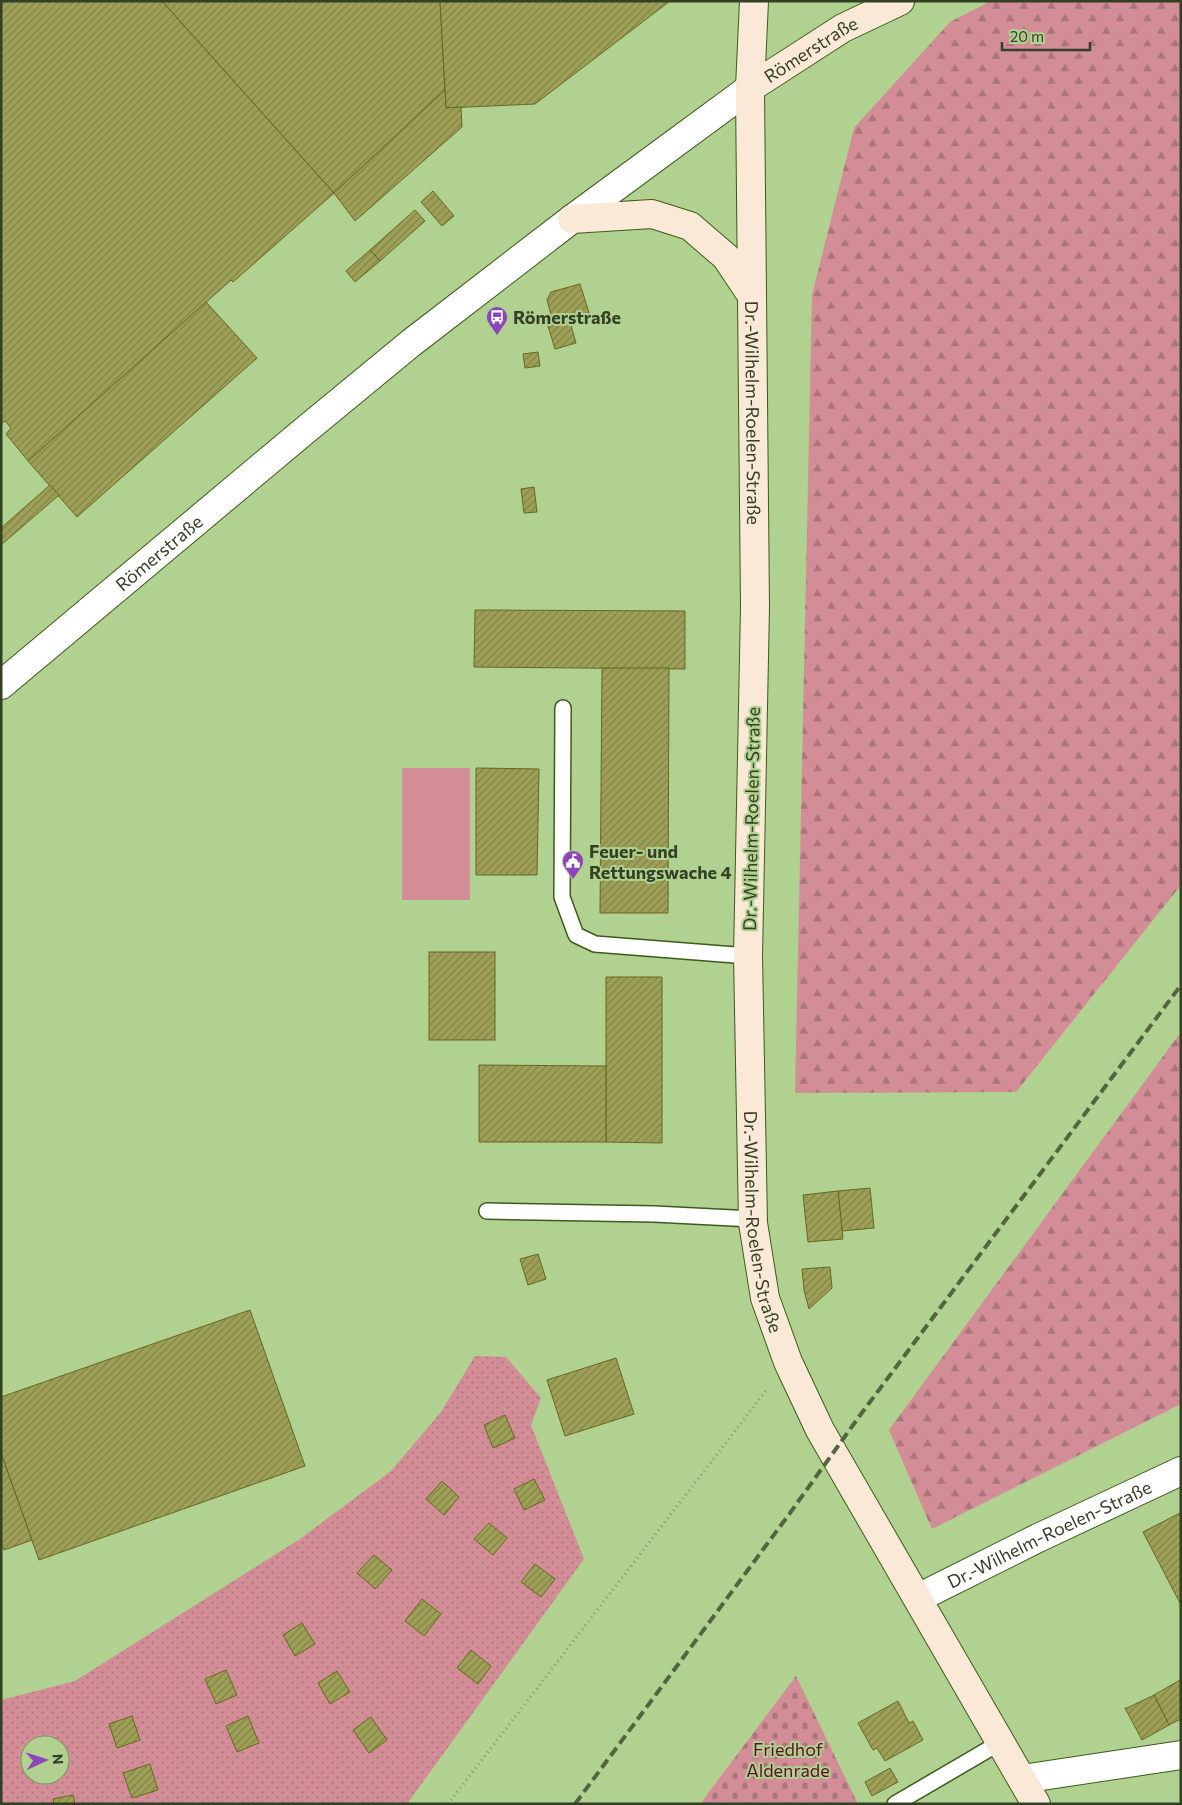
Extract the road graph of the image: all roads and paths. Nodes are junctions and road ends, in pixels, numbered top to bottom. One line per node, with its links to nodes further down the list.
1 (754, 1): 3 (main road, Dr.-Wilhelm-Roelen-Straße)
2 (900, 1): 3 (main road, Römerstraße)
3 (750, 88): 4 (street, Römerstraße); 5 (main road, Dr.-Wilhelm-Roelen-Straße)
4 (572, 218): 5 (main road); 6 (street, Römerstraße)
5 (752, 296): 8 (main road, Dr.-Wilhelm-Roelen-Straße)
6 (1, 685)
7 (563, 708): 8 (lane)
8 (748, 956): 10 (main road, Dr.-Wilhelm-Roelen-Straße)
9 (487, 1211): 10 (lane)
10 (754, 1219): 11 (main road, Dr.-Wilhelm-Roelen-Straße)
11 (788, 1362): 13 (main road, Dr.-Wilhelm-Roelen-Straße); 17 (path)
12 (1181, 1471): 13 (street, Dr.-Wilhelm-Roelen-Straße)
13 (918, 1598): 14 (main road, Dr.-Wilhelm-Roelen-Straße)
14 (1001, 1742): 16 (main road, Dr.-Wilhelm-Roelen-Straße); 18 (lane)
15 (1181, 1755): 16 (street)
16 (1022, 1779): 19 (main road, Dr.-Wilhelm-Roelen-Straße)
17 (448, 1804)
18 (895, 1804)
19 (1036, 1804)

